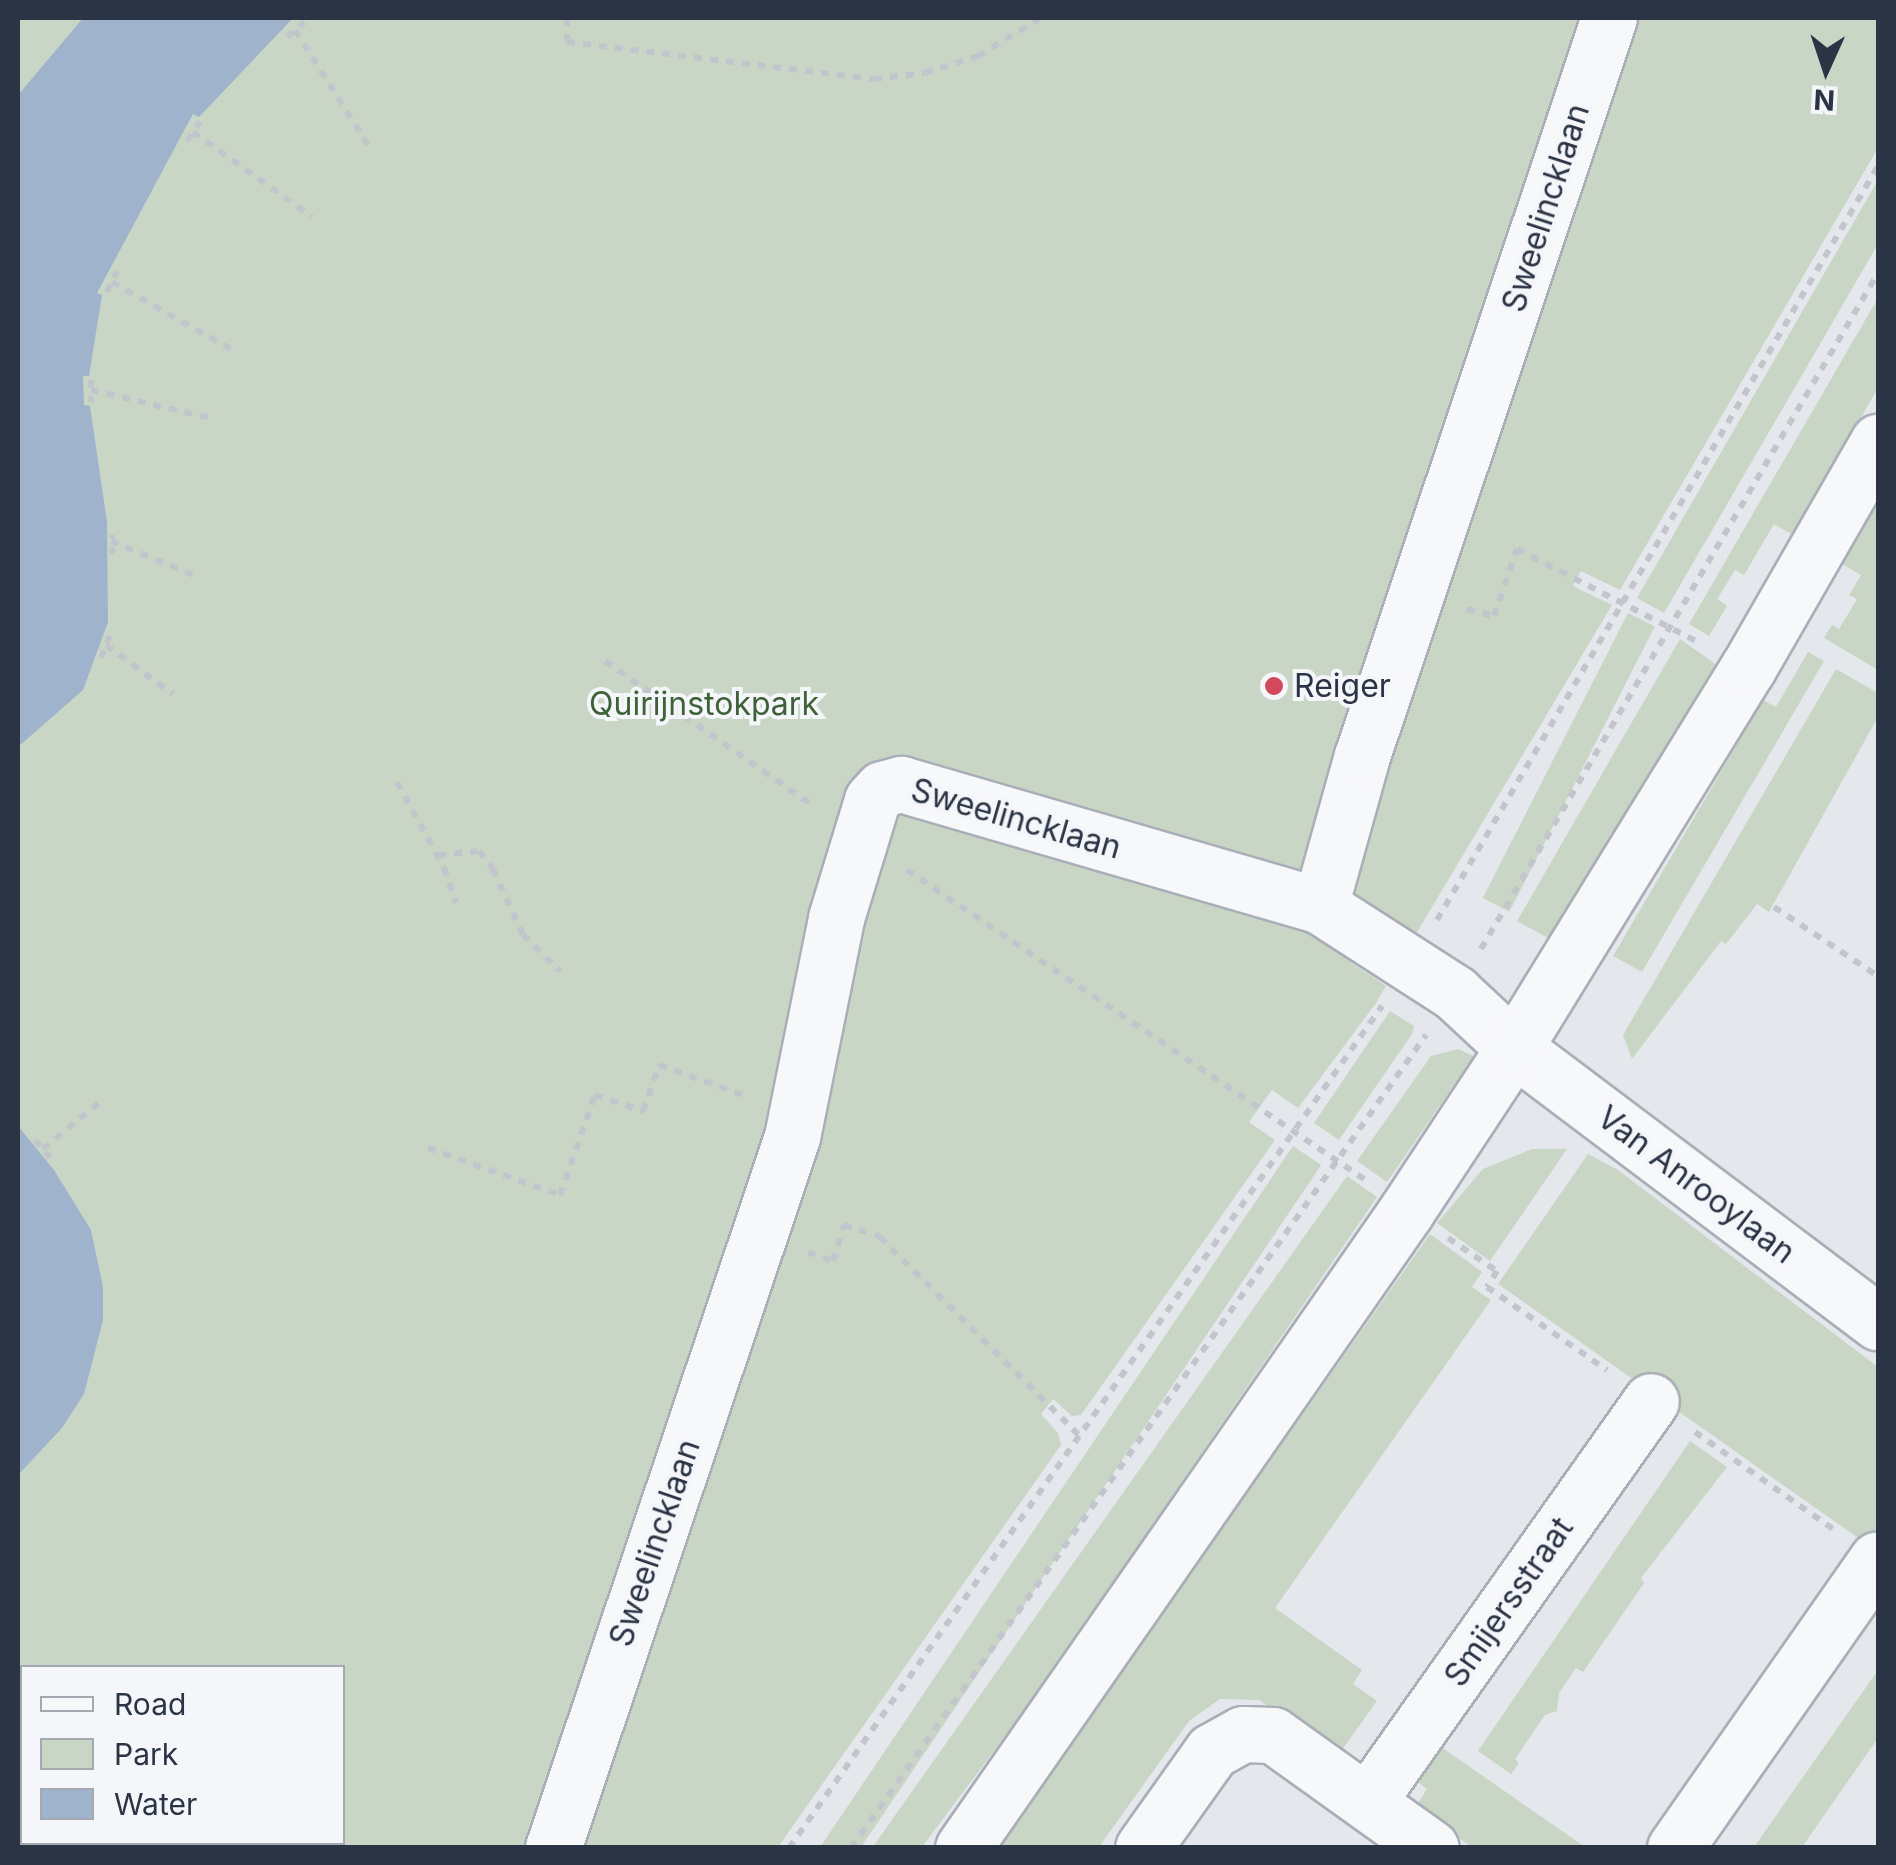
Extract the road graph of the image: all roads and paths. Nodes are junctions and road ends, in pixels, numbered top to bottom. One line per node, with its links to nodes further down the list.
1 (567, 18): 2 (path)
2 (1041, 18)
3 (1609, 18): 25 (street, Sweelincklaan)
4 (304, 22): 5 (path)
5 (295, 30): 6 (path); 10 (path)
6 (287, 37)
7 (200, 122): 8 (path)
8 (193, 132): 9 (path); 12 (path)
9 (187, 141)
10 (370, 148)
11 (1878, 166): 26 (path)
12 (312, 218)
13 (118, 272): 15 (path)
14 (1878, 273): 27 (path)
15 (112, 282): 16 (path); 17 (path)
16 (107, 292)
17 (232, 350)
18 (91, 380): 19 (path)
19 (91, 390): 20 (path); 21 (path)
20 (92, 402)
21 (215, 419)
22 (1878, 442): 32 (street)
23 (112, 555): 24 (path)
24 (196, 576)
25 (1418, 595): 26 (path); 38 (street, Sweelincklaan)
26 (1626, 604): 27 (path); 42 (path)
27 (1670, 628): 32 (path); 42 (path)
28 (110, 634): 29 (path)
29 (106, 645): 30 (path); 33 (path)
30 (101, 658)
31 (606, 662): 35 (path)
32 (1748, 668): 43 (street)
33 (172, 694)
34 (397, 782): 36 (path)
35 (860, 839): 38 (street, Sweelincklaan); 45 (street, Sweelincklaan); 46 (path)
36 (438, 856): 37 (path); 40 (path)
37 (456, 902)
38 (1320, 906): 42 (street)
39 (1774, 906): 41 (path)
40 (560, 971)
41 (1878, 976)
42 (1434, 977): 43 (street, Van Anrooylaan); 46 (path); 51 (path)
43 (1514, 1048): 52 (street); 54 (street, Van Anrooylaan)
44 (100, 1102): 49 (path)
45 (796, 1114): 48 (path); 53 (street, Sweelincklaan)
46 (1295, 1130): 51 (path); 56 (path)
47 (34, 1140): 49 (path)
48 (428, 1148)
49 (43, 1149): 50 (path)
50 (50, 1158)
51 (1340, 1162): 52 (path); 61 (path)
52 (1407, 1210): 55 (path); 62 (street)
53 (759, 1234): 56 (path); 59 (street, Sweelincklaan)
54 (1878, 1322)
55 (1651, 1401): 57 (path); 58 (street, Smijersstraat)
56 (1079, 1435): 60 (path)
57 (1876, 1560): 65 (street)
58 (1367, 1802): 63 (street); 64 (street)
59 (553, 1848)
60 (789, 1848)
61 (851, 1848)
62 (963, 1848)
63 (1143, 1848)
64 (1431, 1848)
65 (1675, 1848)

